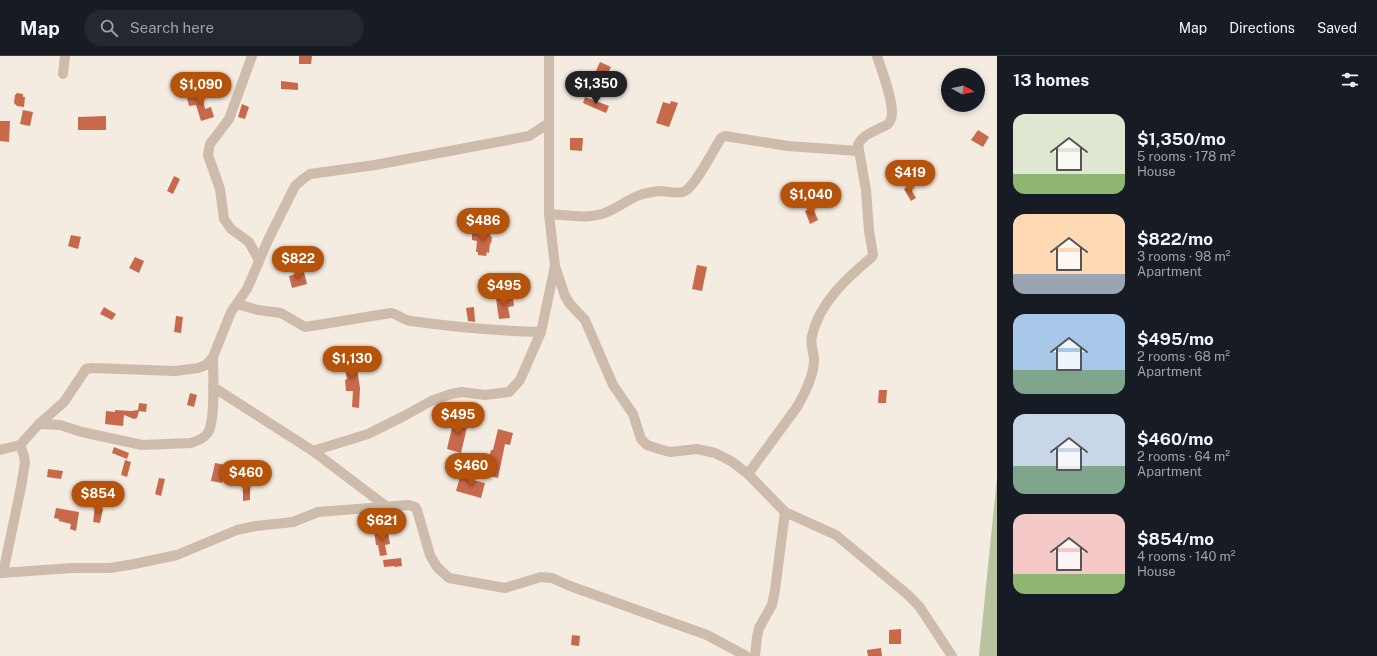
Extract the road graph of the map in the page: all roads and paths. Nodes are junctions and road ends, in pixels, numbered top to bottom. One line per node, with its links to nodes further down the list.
1 (65, 56): 5 (street)
2 (252, 56): 9 (street)
3 (548, 56): 6 (street)
4 (876, 56): 7 (street)
5 (63, 74)
6 (549, 123): 8 (street); 9 (street)
7 (858, 151): 8 (street); 19 (street)
8 (549, 214): 10 (street)
9 (259, 260): 11 (street)
10 (555, 266): 12 (street); 19 (street)
11 (238, 304): 12 (street); 13 (street)
12 (541, 332): 18 (street)
13 (213, 357): 14 (street); 15 (street)
14 (213, 387): 15 (street); 18 (street)
15 (39, 424): 16 (street)
16 (20, 445): 17 (street); 22 (street)
17 (0, 450)
18 (313, 451): 20 (street)
19 (748, 474): 21 (street)
20 (387, 506): 22 (street); 23 (street)
21 (785, 512): 24 (street); 25 (street)
22 (2, 573)
23 (746, 656)
24 (755, 656)
25 (952, 656)

